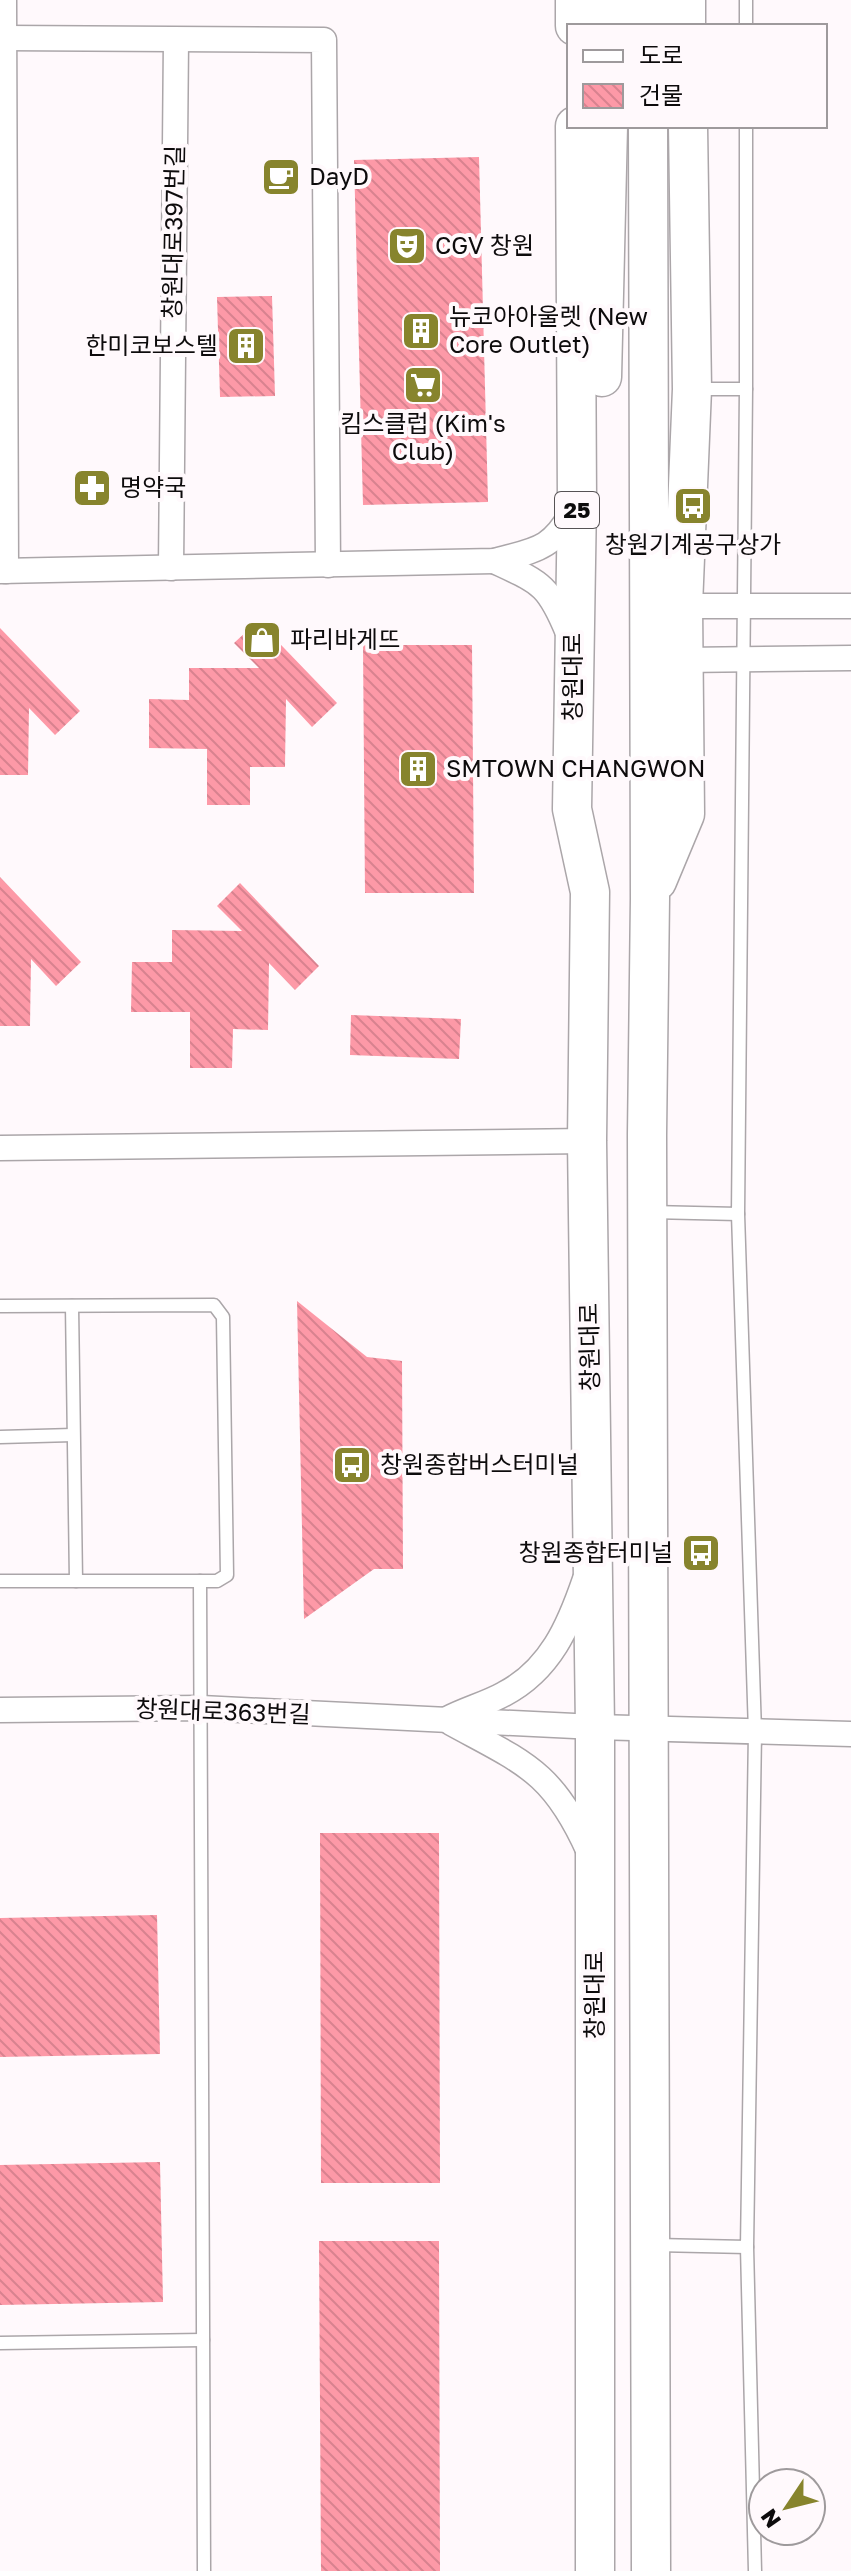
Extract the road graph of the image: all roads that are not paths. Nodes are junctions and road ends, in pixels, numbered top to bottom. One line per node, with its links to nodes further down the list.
1 (4, 0): 12 (street)
2 (575, 0): 7 (main road)
3 (610, 0): 8 (main road)
4 (648, 0): 9 (main road)
5 (686, 0): 10 (main road)
6 (746, 0): 11 (lane)
7 (575, 24)
8 (610, 24)
9 (648, 24)
10 (686, 24)
11 (746, 24)
12 (4, 38): 13 (street); 21 (street)
13 (176, 40): 24 (street); 25 (street, 창원대로397번길)
14 (575, 128): 22 (main road, 창원대로 / 25)
15 (608, 128): 34 (main road)
16 (648, 128): 35 (main road)
17 (688, 128): 19 (main road)
18 (746, 128): 20 (lane)
19 (692, 389): 20 (lane); 28 (main road)
20 (746, 389): 27 (lane)
21 (3, 436): 26 (street)
22 (577, 501): 23 (street); 30 (main road, 창원대로 / 25)
23 (494, 561): 24 (street); 30 (street)
24 (328, 565): 25 (street)
25 (171, 568): 26 (street)
26 (3, 571)
27 (743, 605): 28 (street); 29 (street); 32 (lane)
28 (683, 606): 33 (main road)
29 (851, 606)
30 (573, 644): 34 (main road, 창원대로 / 25)
31 (851, 658): 32 (street)
32 (745, 659): 33 (street); 39 (lane)
33 (683, 660): 35 (main road)
34 (590, 892): 36 (main road, 창원대로)
35 (650, 898): 38 (main road)
36 (587, 1141): 37 (street); 44 (main road, 창원대로)
37 (0, 1148)
38 (647, 1212): 39 (lane); 52 (main road)
39 (738, 1214): 53 (lane)
40 (0, 1306): 41 (lane)
41 (72, 1306): 42 (lane); 47 (lane)
42 (73, 1435): 43 (lane); 46 (lane)
43 (0, 1437)
44 (593, 1558): 50 (street, 창원대로363번길); 51 (main road, 창원대로)
45 (0, 1581): 46 (lane)
46 (76, 1581): 47 (lane)
47 (200, 1581): 48 (lane)
48 (201, 1708): 49 (street, 창원대로363번길); 50 (street, 창원대로363번길); 58 (lane)
49 (0, 1710)
50 (445, 1720): 51 (street, 창원대로363번길); 55 (street, 창원대로363번길)
51 (595, 1727): 52 (street, 창원대로363번길); 55 (main road, 창원대로)
52 (648, 1728): 53 (street, 창원대로363번길); 56 (main road)
53 (755, 1732): 54 (street, 창원대로363번길); 57 (lane)
54 (851, 1734)
55 (595, 1866): 61 (main road, 창원대로)
56 (650, 2245): 57 (lane); 62 (main road)
57 (747, 2247): 63 (lane)
58 (203, 2340): 59 (lane); 60 (lane)
59 (0, 2343)
60 (204, 2571)
61 (595, 2571)
62 (651, 2571)
63 (755, 2571)

